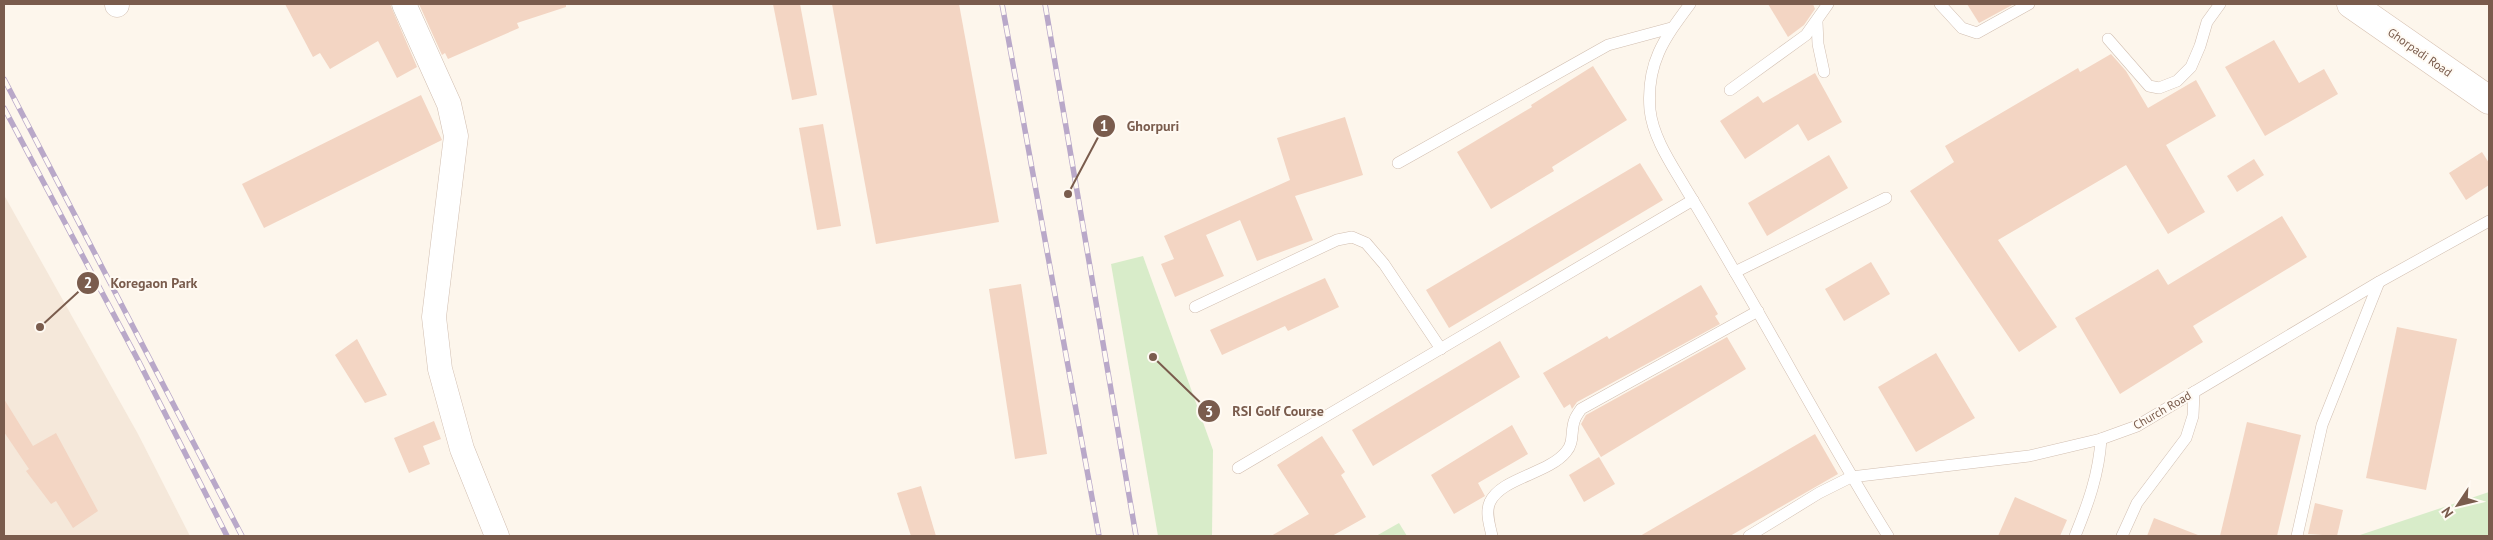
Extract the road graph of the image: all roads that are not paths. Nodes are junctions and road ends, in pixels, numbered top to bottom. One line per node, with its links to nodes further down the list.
1 (404, 4): 28 (street)
2 (1690, 4): 9 (lane)
3 (1828, 4): 8 (lane)
4 (1940, 4): 5 (lane)
5 (2029, 4)
6 (2220, 4): 10 (lane)
7 (2351, 4): 13 (main road, Ghorpadi Road)
8 (1817, 22): 11 (lane); 12 (lane)
9 (1671, 28): 14 (lane); 16 (lane)
10 (2108, 39)
11 (1824, 72)
12 (1730, 90)
13 (2489, 100)
14 (1398, 163)
15 (1886, 198): 18 (lane)
16 (1693, 200): 18 (lane); 22 (lane)
17 (2489, 221): 19 (lane, Church Road)
18 (1735, 272): 21 (lane)
19 (2379, 282): 23 (lane, Church Road); 34 (lane)
20 (1195, 307): 22 (lane)
21 (1758, 311): 26 (lane); 29 (lane)
22 (1441, 348): 25 (lane)
23 (2194, 392): 24 (lane, Church Road); 33 (lane)
24 (2101, 439): 26 (lane, Church Road); 32 (lane)
25 (1238, 468)
26 (1852, 477): 27 (lane, Church Road); 31 (lane)
27 (1764, 531): 30 (lane, Church Road)
28 (497, 536)
29 (1492, 536)
30 (1749, 536)
31 (1888, 536)
32 (2074, 536)
33 (2122, 536)
34 (2297, 536)

